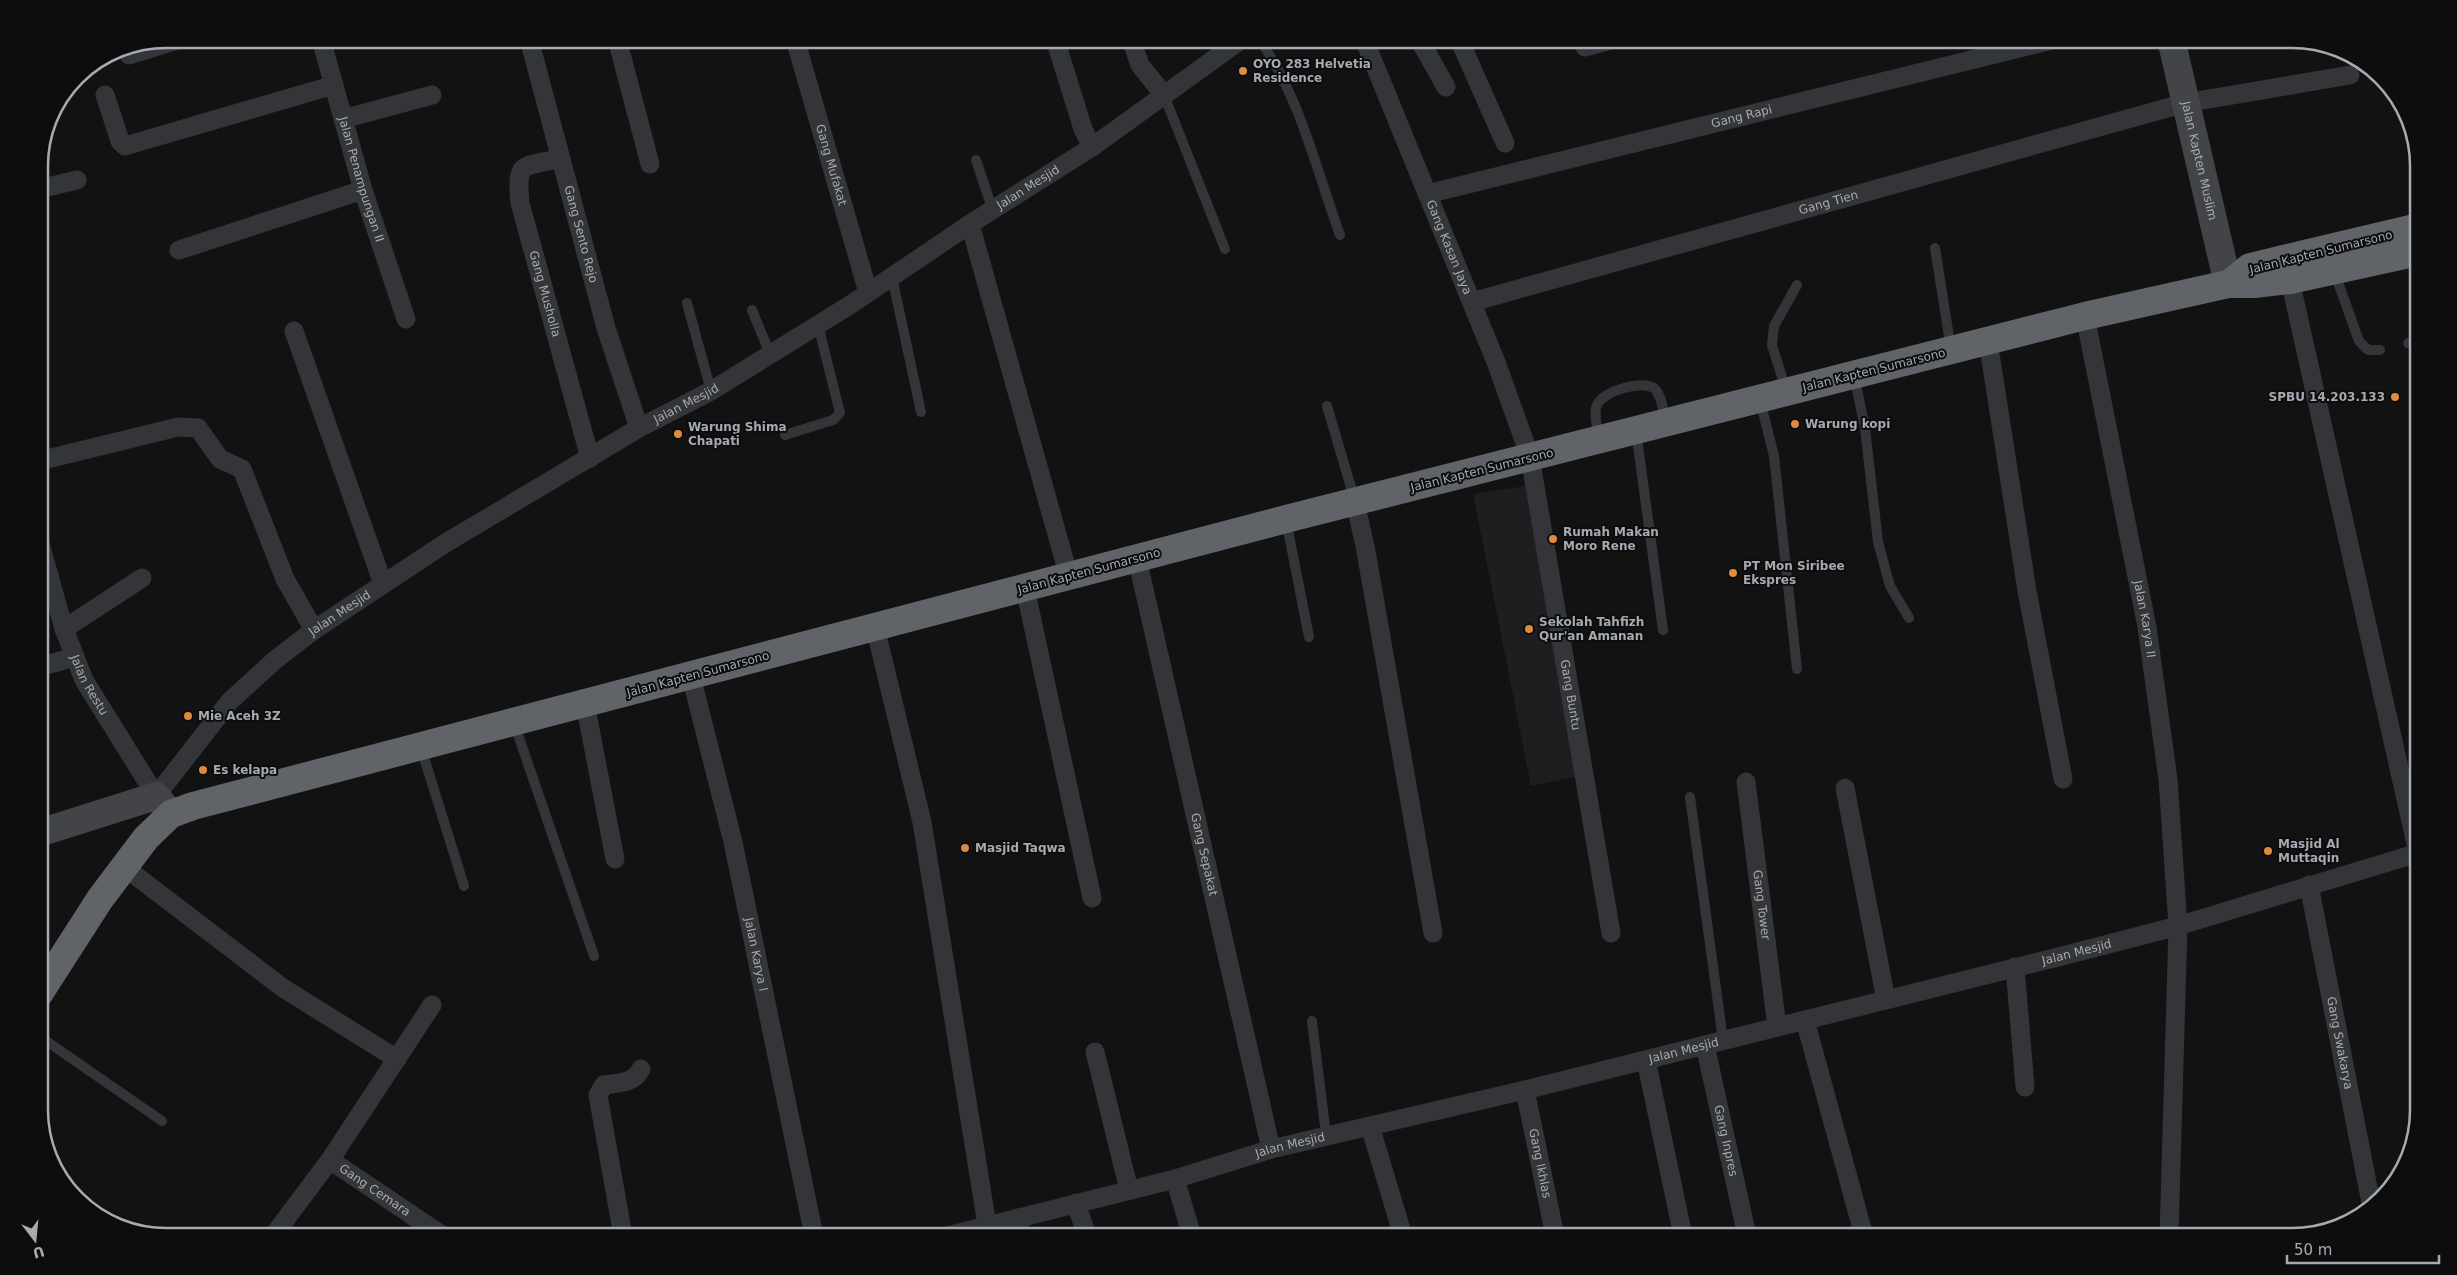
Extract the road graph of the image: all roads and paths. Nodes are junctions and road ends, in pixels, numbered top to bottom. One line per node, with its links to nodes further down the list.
1 (323, 48): 17 (street, Jalan Penampungan II)
2 (531, 48): 26 (street, Gang Sento Rejo)
3 (618, 48): 28 (street)
4 (798, 48): 46 (street, Gang Mufakat)
5 (1058, 48): 25 (street)
6 (1134, 48): 21 (street)
7 (1229, 48): 21 (street, Jalan Mesjid)
8 (1266, 48): 36 (lane)
9 (1368, 48): 32 (street, Gang Kasan Jaya)
10 (1424, 48): 18 (street)
11 (1463, 48): 24 (street)
12 (2019, 48): 32 (street, Gang Rapi)
13 (2173, 48): 22 (street, Jalan Kapten Muslim)
14 (147, 49): 15 (street)
15 (129, 55)
16 (2350, 75): 22 (street, Gang Tien)
17 (334, 86): 19 (street); 23 (street, Jalan Penampungan II)
18 (1446, 87)
19 (105, 95)
20 (432, 95): 23 (street)
21 (1164, 95): 25 (street, Jalan Mesjid); 38 (lane)
22 (2185, 103): 44 (street, Jalan Kapten Muslim); 47 (street, Gang Tien)
23 (343, 119): 31 (street, Jalan Penampungan II)
24 (1505, 143)
25 (1092, 147): 33 (street, Jalan Mesjid)
26 (561, 158): 65 (street, Gang Sento Rejo); 70 (street, Gang Musholla)
27 (976, 160): 33 (lane)
28 (650, 164)
29 (77, 180): 30 (street)
30 (48, 187)
31 (363, 190): 39 (street); 51 (street, Jalan Penampungan II)
32 (1427, 194): 47 (street, Gang Kasan Jaya)
33 (993, 211): 34 (street, Jalan Mesjid)
34 (970, 224): 42 (street, Jalan Mesjid); 76 (street)
35 (2409, 229): 44 (highway, Jalan Kapten Sumarsono)
36 (1340, 235)
37 (1935, 248): 55 (lane)
38 (1225, 249)
39 (179, 250)
40 (2409, 260): 41 (highway, Jalan Kapten Sumarsono)
41 (2334, 272): 43 (highway, Jalan Kapten Sumarsono); 56 (lane)
42 (892, 277): 46 (street, Jalan Mesjid); 63 (lane)
43 (2290, 280): 44 (highway, Jalan Kapten Sumarsono); 98 (street)
44 (2228, 284): 50 (highway, Jalan Kapten Sumarsono)
45 (1797, 285): 60 (lane)
46 (868, 292): 52 (street, Jalan Mesjid)
47 (1472, 302): 69 (street, Gang Kasan Jaya)
48 (687, 303): 59 (lane)
49 (752, 310): 57 (lane)
50 (2085, 316): 54 (highway, Jalan Kapten Sumarsono); 106 (street, Jalan Karya II)
51 (406, 319)
52 (818, 325): 57 (street, Jalan Mesjid); 67 (lane)
53 (294, 330): 78 (street)
54 (1988, 341): 55 (highway, Jalan Kapten Sumarsono); 93 (street)
55 (1951, 350): 58 (highway, Jalan Kapten Sumarsono)
56 (2380, 350)
57 (770, 354): 59 (street, Jalan Mesjid)
58 (1854, 375): 60 (highway, Jalan Kapten Sumarsono); 80 (lane)
59 (711, 391): 65 (street, Jalan Mesjid)
60 (1786, 392): 61 (highway, Jalan Kapten Sumarsono)
61 (1760, 399): 64 (highway, Jalan Kapten Sumarsono); 88 (lane)
62 (1327, 406): 72 (lane)
63 (921, 412)
64 (1666, 423): 66 (highway, Jalan Kapten Sumarsono); 68 (lane)
65 (639, 428): 70 (street, Jalan Mesjid)
66 (1636, 430): 68 (highway, Jalan Kapten Sumarsono); 84 (lane)
67 (785, 435)
68 (1599, 440): 69 (highway, Jalan Kapten Sumarsono)
69 (1530, 457): 72 (highway, Jalan Kapten Sumarsono); 108 (street, Gang Buntu)
70 (590, 458): 78 (street, Jalan Mesjid)
71 (48, 459): 83 (street)
72 (1355, 502): 73 (highway, Jalan Kapten Sumarsono); 107 (street)
73 (1286, 519): 74 (highway, Jalan Kapten Sumarsono); 85 (lane)
74 (1137, 558): 76 (highway, Jalan Kapten Sumarsono); 129 (street, Gang Sepakat)
75 (48, 572): 82 (street, Jalan Restu)
76 (1069, 577): 79 (highway, Jalan Kapten Sumarsono)
77 (142, 578): 82 (street)
78 (383, 584): 83 (street, Jalan Mesjid)
79 (1024, 588): 81 (highway, Jalan Kapten Sumarsono); 105 (street)
80 (1909, 618)
81 (875, 627): 89 (highway, Jalan Kapten Sumarsono); 136 (street)
82 (64, 628): 86 (street, Jalan Restu)
83 (314, 630): 97 (street, Jalan Mesjid)
84 (1663, 630)
85 (1309, 637)
86 (75, 658): 87 (street); 97 (street, Jalan Restu)
87 (48, 665)
88 (1797, 669)
89 (691, 676): 90 (highway, Jalan Kapten Sumarsono); 140 (street, Jalan Karya I)
90 (585, 703): 91 (highway, Jalan Kapten Sumarsono); 101 (street)
91 (514, 722): 92 (highway, Jalan Kapten Sumarsono); 109 (lane)
92 (420, 747): 97 (highway, Jalan Kapten Sumarsono); 104 (lane)
93 (2063, 779)
94 (1746, 782): 116 (street, Gang Tower)
95 (1845, 788): 112 (street)
96 (1690, 797): 117 (lane)
97 (163, 805): 99 (street); 102 (highway, Jalan Kapten Sumarsono)
98 (2410, 816)
99 (48, 831)
100 (2410, 855): 103 (street, Jalan Mesjid)
101 (615, 859)
102 (123, 866): 111 (highway, Jalan Kapten Sumarsono); 121 (street)
103 (2309, 884): 106 (street, Jalan Mesjid); 133 (street, Gang Swakarya)
104 (464, 886)
105 (1092, 898)
106 (2178, 926): 110 (street, Jalan Mesjid); 150 (street, Jalan Karya II)
107 (1433, 933)
108 (1611, 933)
109 (594, 956)
110 (2015, 967): 112 (street, Jalan Mesjid); 124 (street)
111 (48, 980)
112 (1886, 1000): 114 (street, Jalan Mesjid)
113 (432, 1005): 121 (street)
114 (1805, 1020): 116 (street, Jalan Mesjid); 149 (street)
115 (1312, 1021): 128 (lane)
116 (1777, 1026): 117 (street, Jalan Mesjid)
117 (1723, 1040): 119 (street, Jalan Mesjid)
118 (48, 1042): 126 (lane)
119 (1705, 1045): 122 (street, Jalan Mesjid); 148 (street, Gang Inpres)
120 (1095, 1052): 132 (street)
121 (397, 1060): 130 (street)
122 (1646, 1060): 125 (street, Jalan Mesjid); 147 (street)
123 (640, 1070): 139 (street)
124 (2025, 1087)
125 (1525, 1090): 127 (street, Jalan Mesjid); 146 (street, Gang Ikhlas)
126 (162, 1121)
127 (1370, 1126): 128 (street, Jalan Mesjid); 145 (street)
128 (1326, 1135): 129 (street, Jalan Mesjid)
129 (1271, 1149): 131 (street, Jalan Mesjid)
130 (330, 1160): 137 (street); 138 (street, Gang Cemara)
131 (1174, 1179): 132 (street, Jalan Mesjid); 144 (street)
132 (1129, 1190): 134 (street, Jalan Mesjid)
133 (2370, 1197)
134 (1076, 1204): 135 (street, Jalan Mesjid); 143 (street)
135 (1017, 1218): 136 (street, Jalan Mesjid); 142 (street)
136 (987, 1225): 141 (street, Jalan Mesjid)
137 (279, 1228)
138 (431, 1228)
139 (622, 1228)
140 (812, 1228)
141 (976, 1228)
142 (1020, 1228)
143 (1084, 1228)
144 (1189, 1228)
145 (1401, 1228)
146 (1554, 1228)
147 (1681, 1228)
148 (1745, 1228)
149 (1862, 1228)
150 (2169, 1228)

